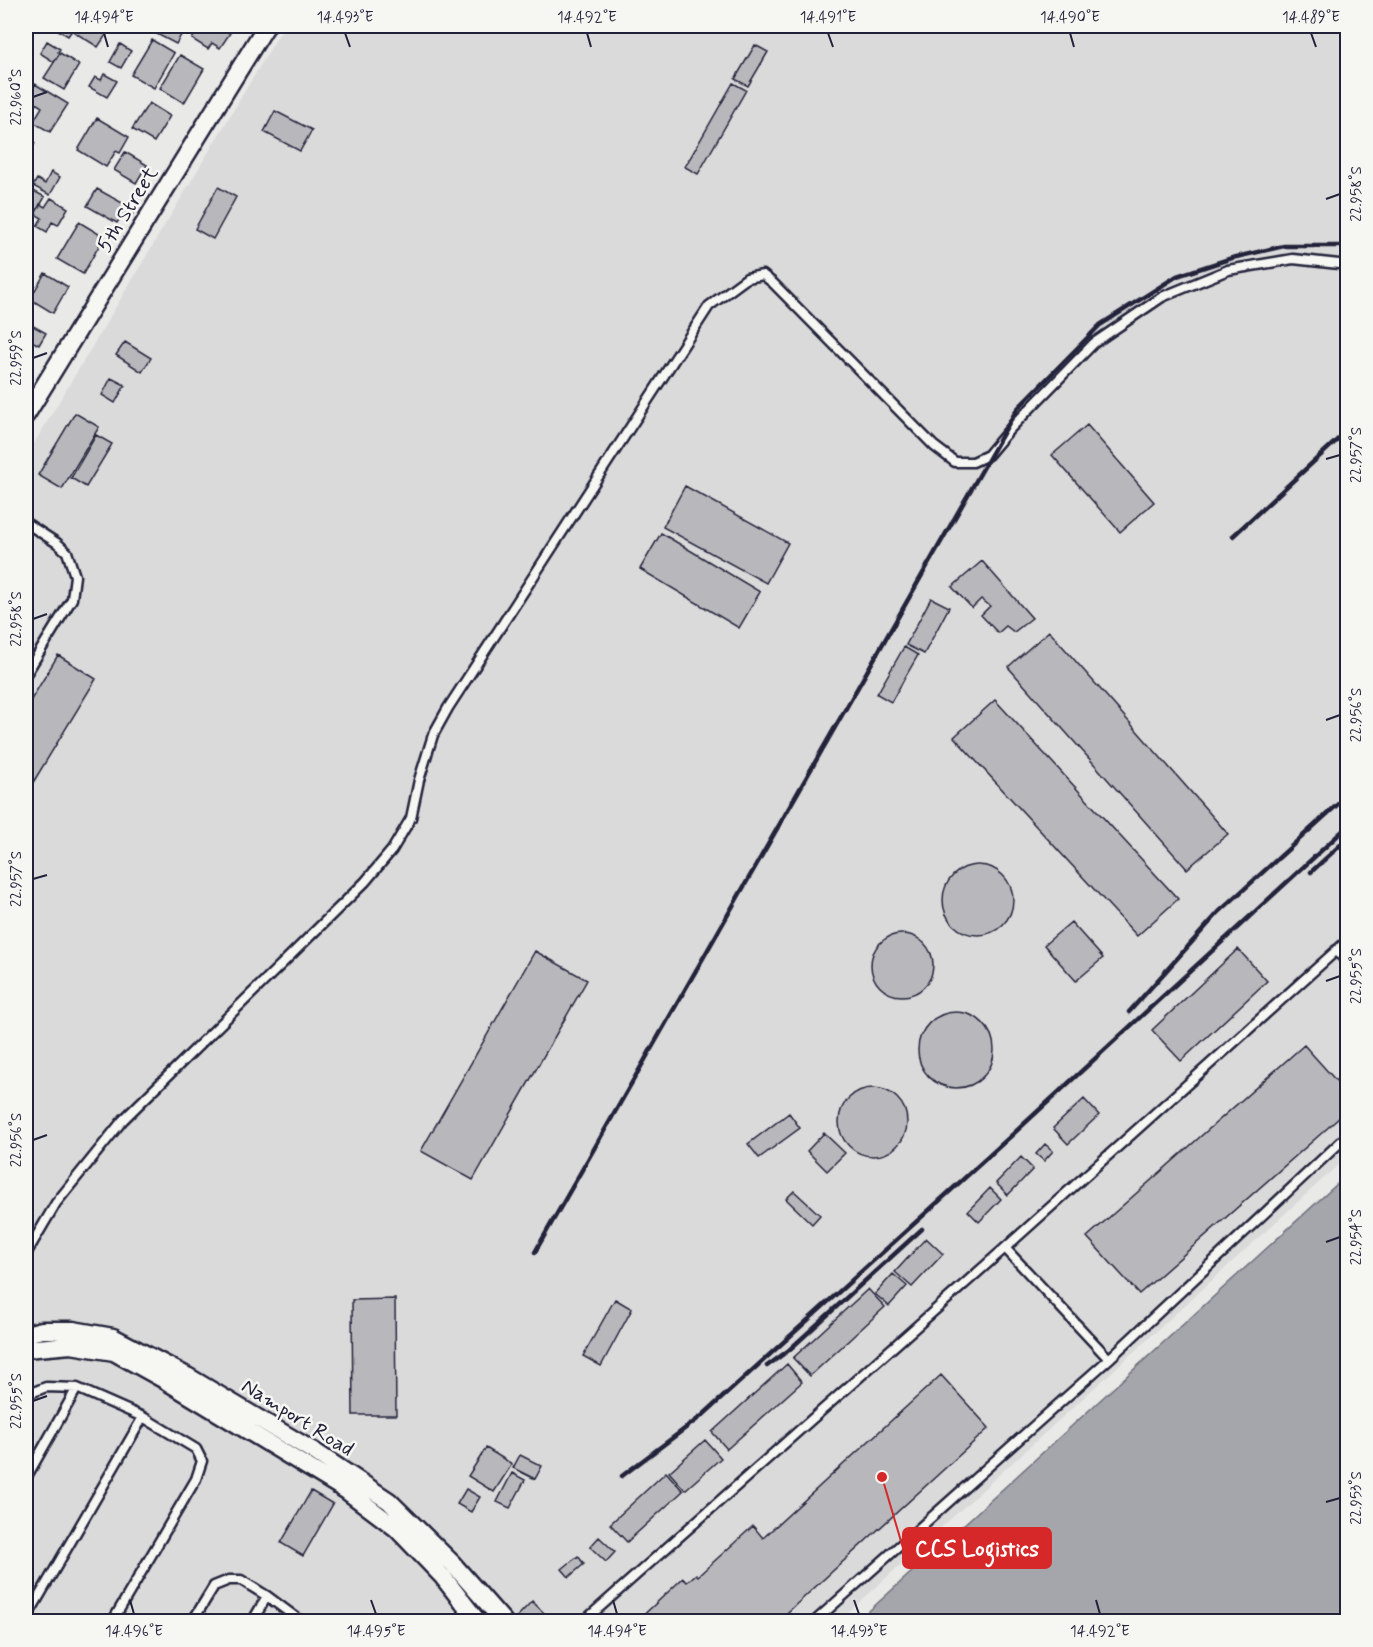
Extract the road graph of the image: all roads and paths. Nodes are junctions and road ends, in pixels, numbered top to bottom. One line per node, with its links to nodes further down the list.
1 (266, 26): 3 (street, 5th Street)
2 (1347, 265): 11 (lane)
3 (26, 415)
4 (26, 523): 5 (lane)
5 (26, 674)
6 (1347, 940): 7 (lane)
7 (1336, 950): 8 (lane); 10 (lane)
8 (1347, 963)
9 (1347, 1135): 14 (lane)
10 (1005, 1248): 14 (lane); 27 (lane)
11 (26, 1254)
12 (26, 1334): 26 (street, Namport Road)
13 (26, 1348): 25 (street)
14 (1109, 1359): 28 (lane)
15 (77, 1388): 16 (lane); 17 (lane); 18 (lane)
16 (26, 1395)
17 (143, 1417): 20 (lane); 21 (lane)
18 (26, 1478)
19 (267, 1596): 22 (lane); 23 (lane); 24 (lane)
20 (26, 1619)
21 (112, 1622)
22 (192, 1622)
23 (252, 1622)
24 (302, 1622)
25 (478, 1622)
26 (504, 1622)
27 (583, 1622)
28 (814, 1622)

